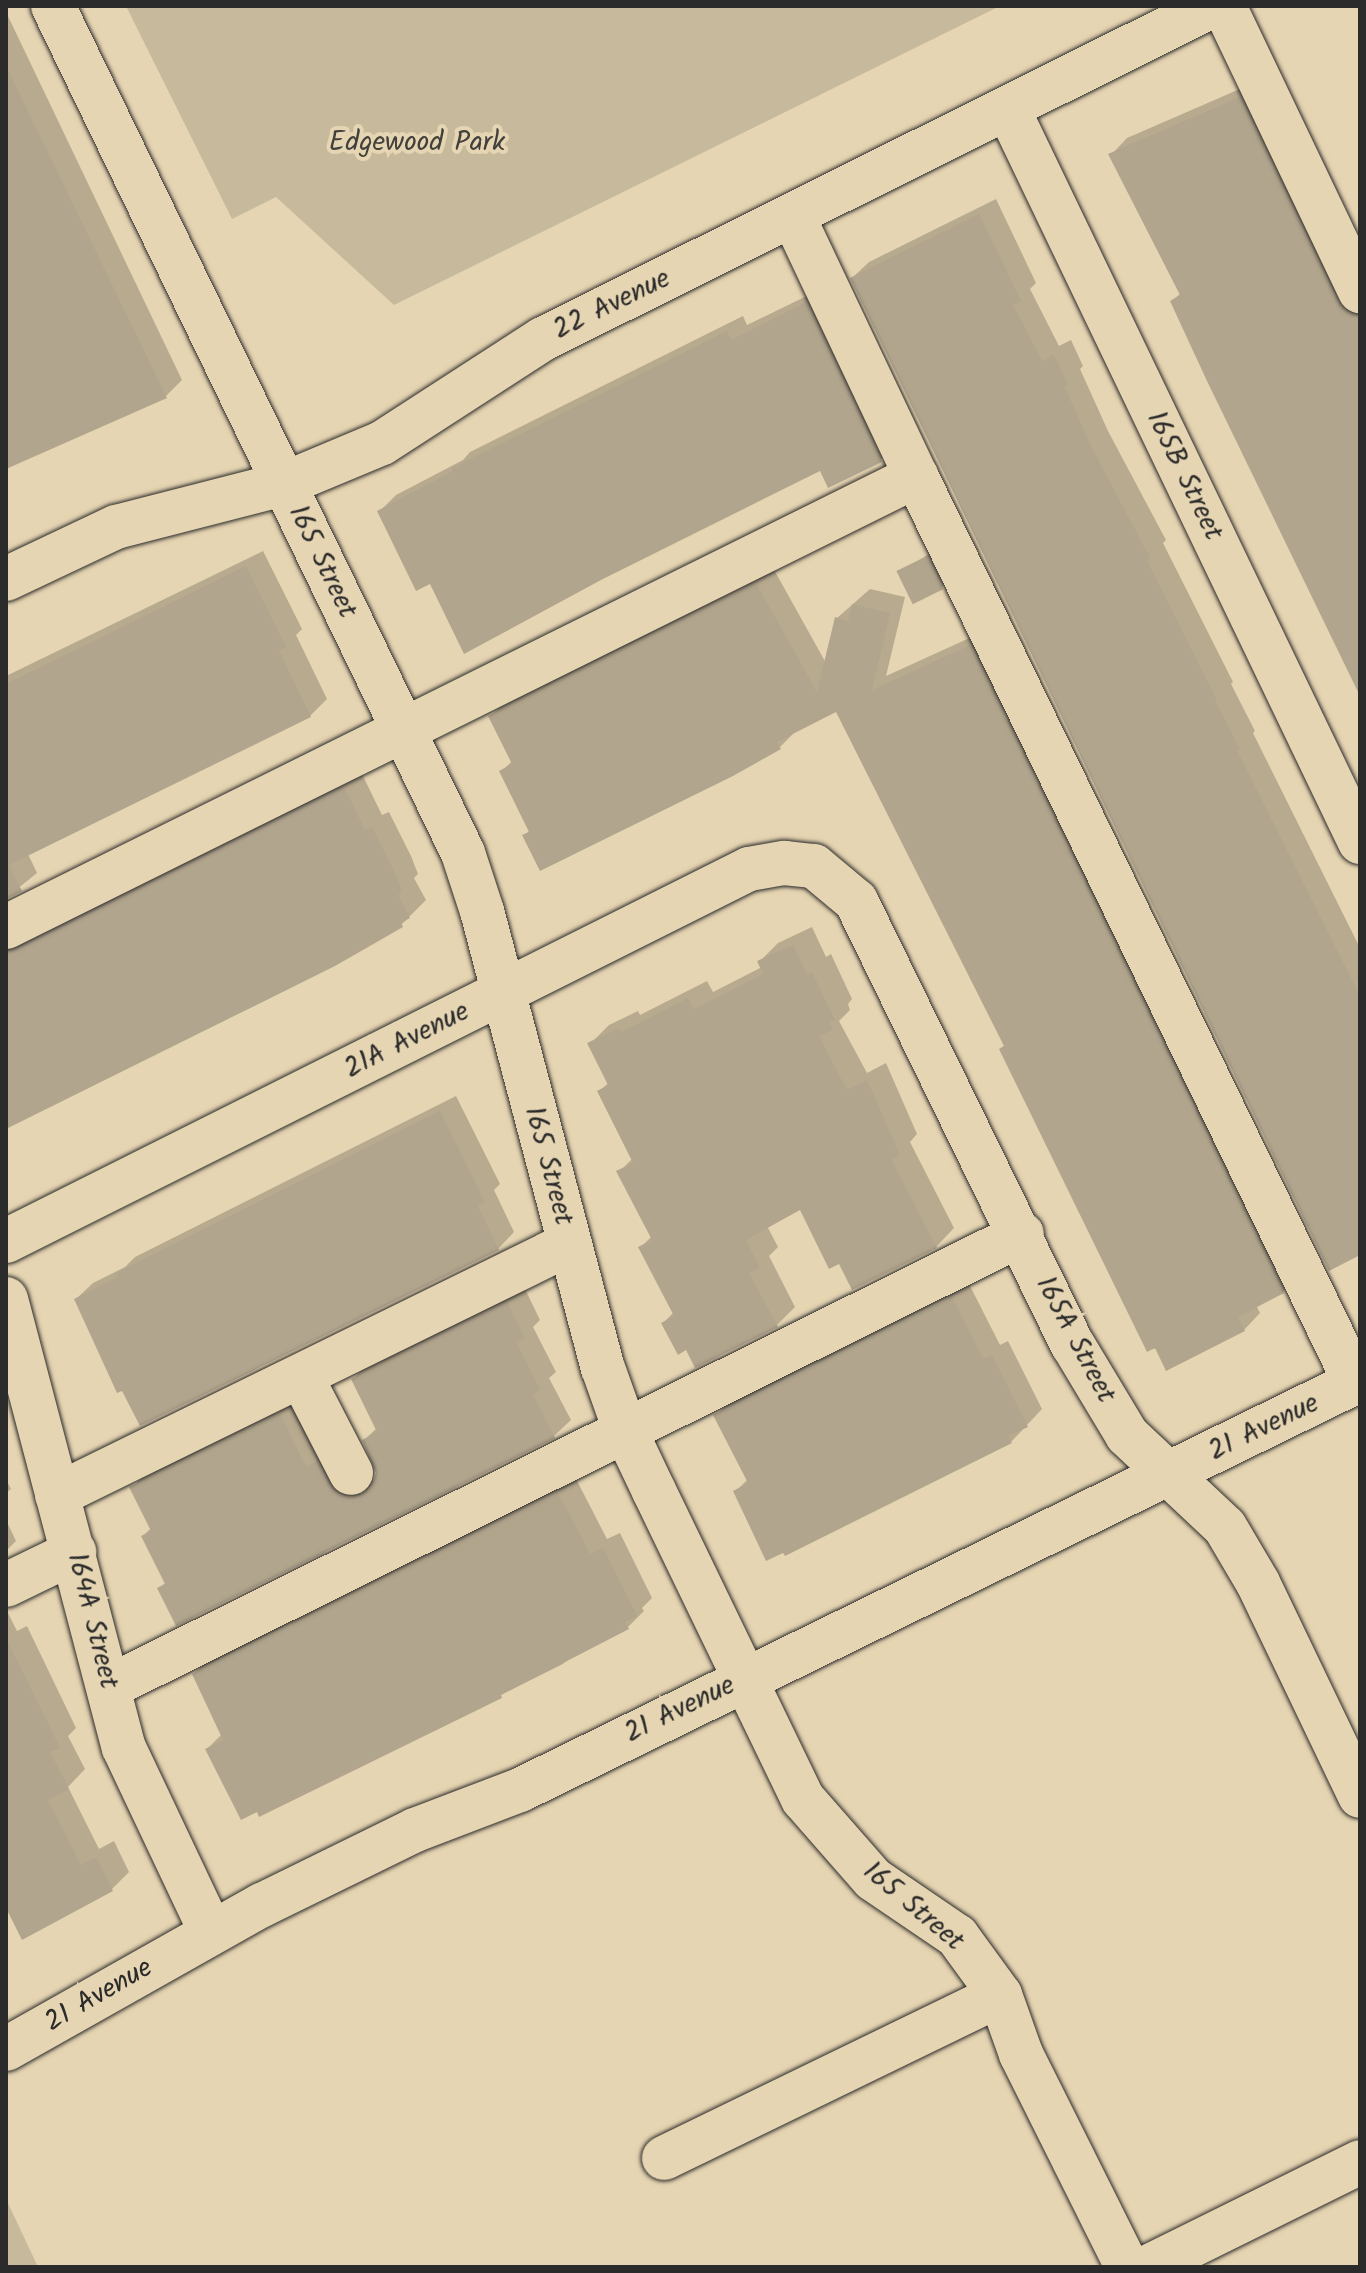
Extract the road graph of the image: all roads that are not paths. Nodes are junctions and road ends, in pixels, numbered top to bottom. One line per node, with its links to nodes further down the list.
1 (53, 6): 8 (street, 165 Street)
2 (1212, 6): 4 (street, 22 Avenue)
3 (1224, 6): 6 (street)
4 (1008, 109): 5 (street, 22 Avenue); 11 (street, 165B Street)
5 (793, 216): 7 (street); 8 (street, 22 Avenue)
6 (1360, 291)
7 (916, 476): 10 (street); 20 (street)
8 (284, 484): 9 (street, 22 Avenue); 10 (street, 165 Street)
9 (6, 579)
10 (404, 729): 13 (street); 14 (street, 165 Street)
11 (1360, 842)
12 (814, 866): 14 (street, 21A Avenue); 15 (street, 165A Street)
13 (6, 927)
14 (503, 993): 16 (street, 21A Avenue); 17 (street, 165 Street)
15 (1022, 1234): 21 (street); 23 (street, 165A Street)
16 (6, 1241)
17 (569, 1244): 19 (street); 21 (street, 165 Street)
18 (6, 1299): 24 (street, 164A Street)
19 (301, 1376): 22 (street); 24 (street)
20 (1358, 1381): 23 (street, 21 Avenue)
21 (625, 1430): 27 (street, 165 Street); 28 (street)
22 (351, 1473)
23 (1169, 1475): 27 (street, 21 Avenue); 29 (street, 165A Street)
24 (57, 1495): 25 (street, 164A Street)
25 (74, 1552): 26 (street); 28 (street, 164A Street)
26 (6, 1585)
27 (745, 1679): 30 (street, 21 Avenue); 31 (street, 165 Street)
28 (109, 1687): 30 (street, 164A Street)
29 (1360, 1796)
30 (211, 1932): 32 (street, 21 Avenue)
31 (1000, 1995): 33 (street); 35 (street, 165 Street)
32 (6, 2049)
33 (664, 2158)
34 (1360, 2162): 36 (street)
35 (1127, 2267)
36 (1148, 2267)

